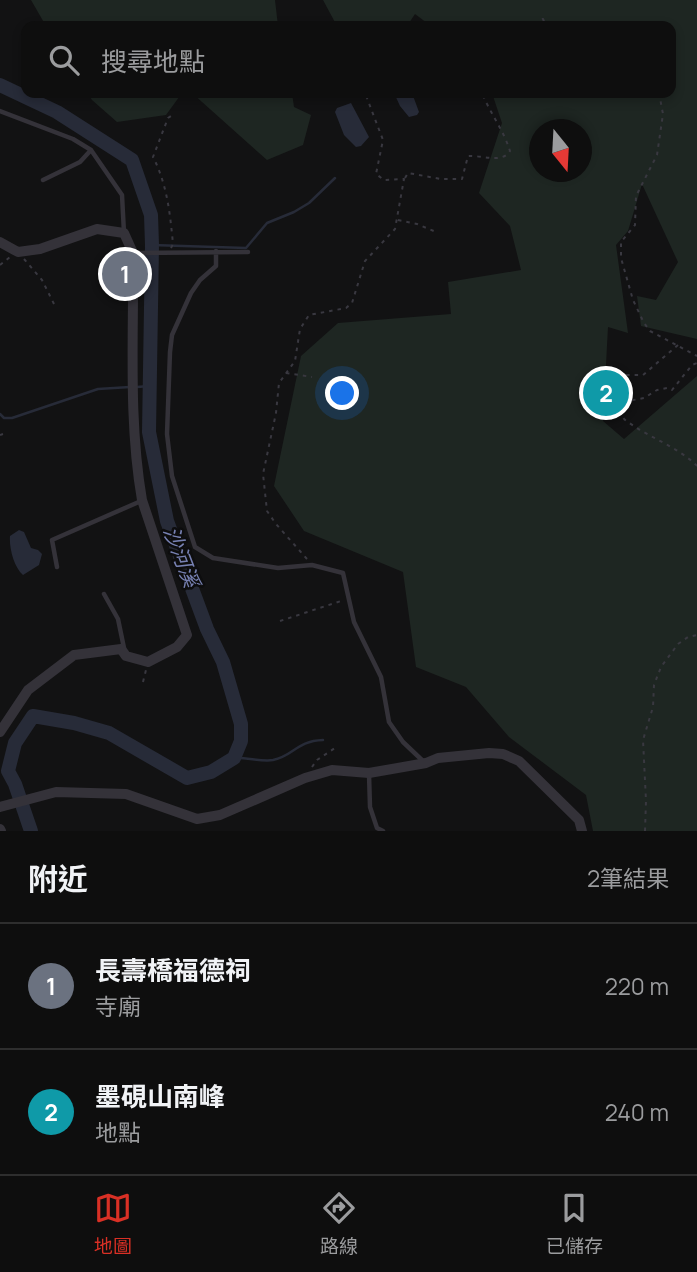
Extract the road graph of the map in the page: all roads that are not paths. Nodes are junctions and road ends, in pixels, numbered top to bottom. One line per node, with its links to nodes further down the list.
1 (0, 111): 2 (lane)
2 (91, 150): 3 (lane); 4 (lane)
3 (43, 180)
4 (124, 233): 5 (street); 7 (street)
5 (0, 242)
6 (216, 251): 7 (lane); 8 (lane); 14 (lane)
7 (139, 252): 9 (street)
8 (248, 252)
9 (142, 500): 10 (lane); 12 (street)
10 (57, 567)
11 (104, 594): 12 (lane)
12 (126, 656): 13 (street)
13 (0, 732)
14 (426, 763): 15 (street); 18 (street)
15 (369, 773): 16 (street); 17 (lane)
16 (0, 807)
17 (383, 831)
18 (582, 831)

